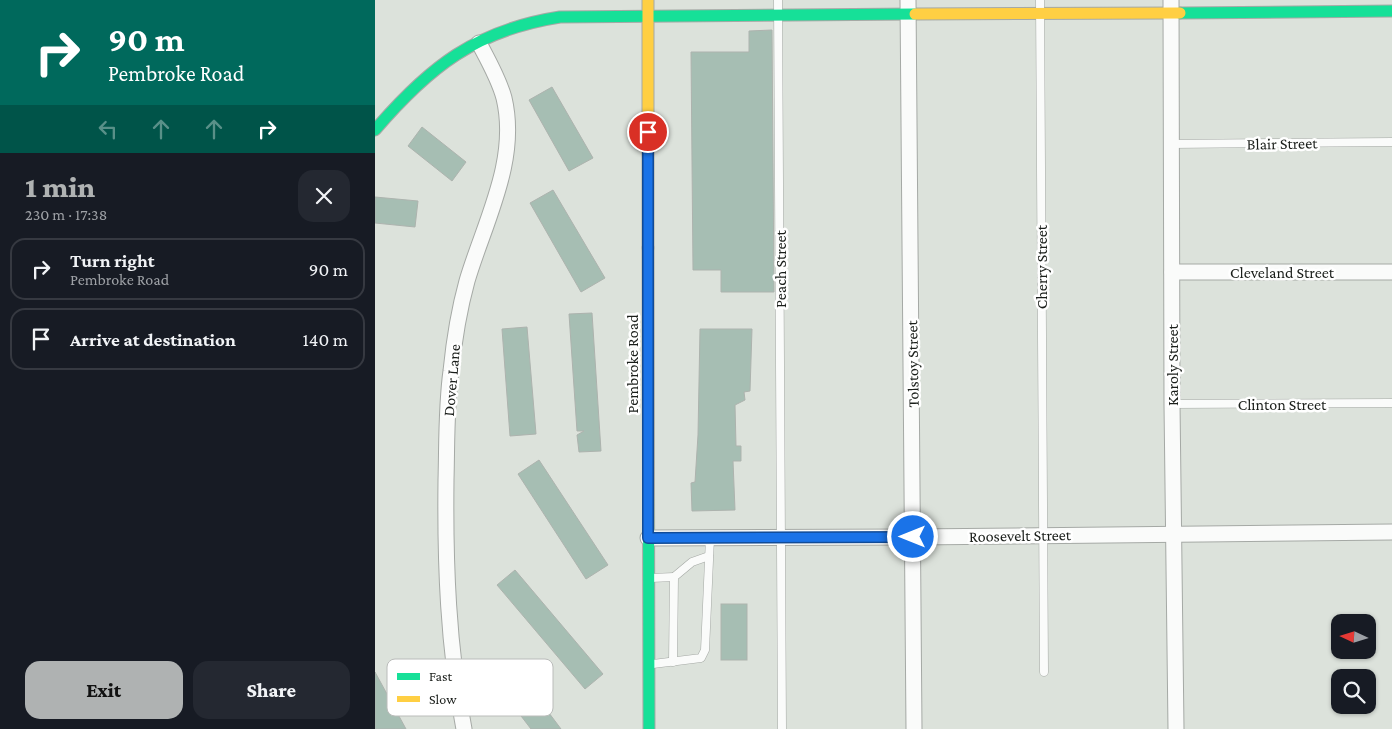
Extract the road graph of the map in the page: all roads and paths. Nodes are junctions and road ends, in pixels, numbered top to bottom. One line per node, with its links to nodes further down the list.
1 (648, 0): 8 (street, Pembroke Road)
2 (778, 0): 9 (lane, Peach Street)
3 (1040, 0): 7 (lane, Cherry Street)
4 (1171, 7): 6 (street); 7 (street); 13 (street, Karoly Street)
5 (908, 8): 7 (street); 9 (street); 21 (street, Tolstoy Street)
6 (1392, 11)
7 (1040, 14): 20 (lane, Cherry Street)
8 (648, 16): 9 (street); 10 (street); 22 (street, Pembroke Road)
9 (778, 16): 24 (lane, Peach Street)
10 (479, 43): 11 (street); 28 (street, Dover Lane)
11 (375, 130)
12 (1392, 142): 13 (lane, Blair Street)
13 (1171, 144): 14 (street, Karoly Street)
14 (1172, 272): 15 (street, Cleveland Street); 17 (street, Karoly Street)
15 (1392, 272)
16 (1392, 403): 17 (lane, Clinton Street)
17 (1172, 404): 19 (street, Karoly Street)
18 (1392, 532): 19 (street, Roosevelt Street)
19 (1174, 533): 20 (street, Roosevelt Street); 37 (street, Karoly Street)
20 (1043, 534): 21 (street, Roosevelt Street); 31 (lane, Cherry Street)
21 (913, 537): 24 (street, Roosevelt Street); 36 (street, Tolstoy Street)
22 (648, 538): 23 (street, Roosevelt Street); 27 (street, Pembroke Road)
23 (710, 538): 24 (street, Roosevelt Street); 25 (lane)
24 (781, 538): 35 (lane, Peach Street)
25 (709, 556): 26 (lane); 29 (lane)
26 (674, 577): 27 (lane); 29 (lane)
27 (648, 578): 30 (street, Pembroke Road)
28 (453, 659)
29 (673, 662): 30 (lane)
30 (649, 664): 34 (street, Pembroke Road)
31 (1044, 672)
32 (462, 716): 33 (street, Dover Lane)
33 (464, 729)
34 (649, 729)
35 (782, 729)
36 (914, 729)
37 (1176, 729)

